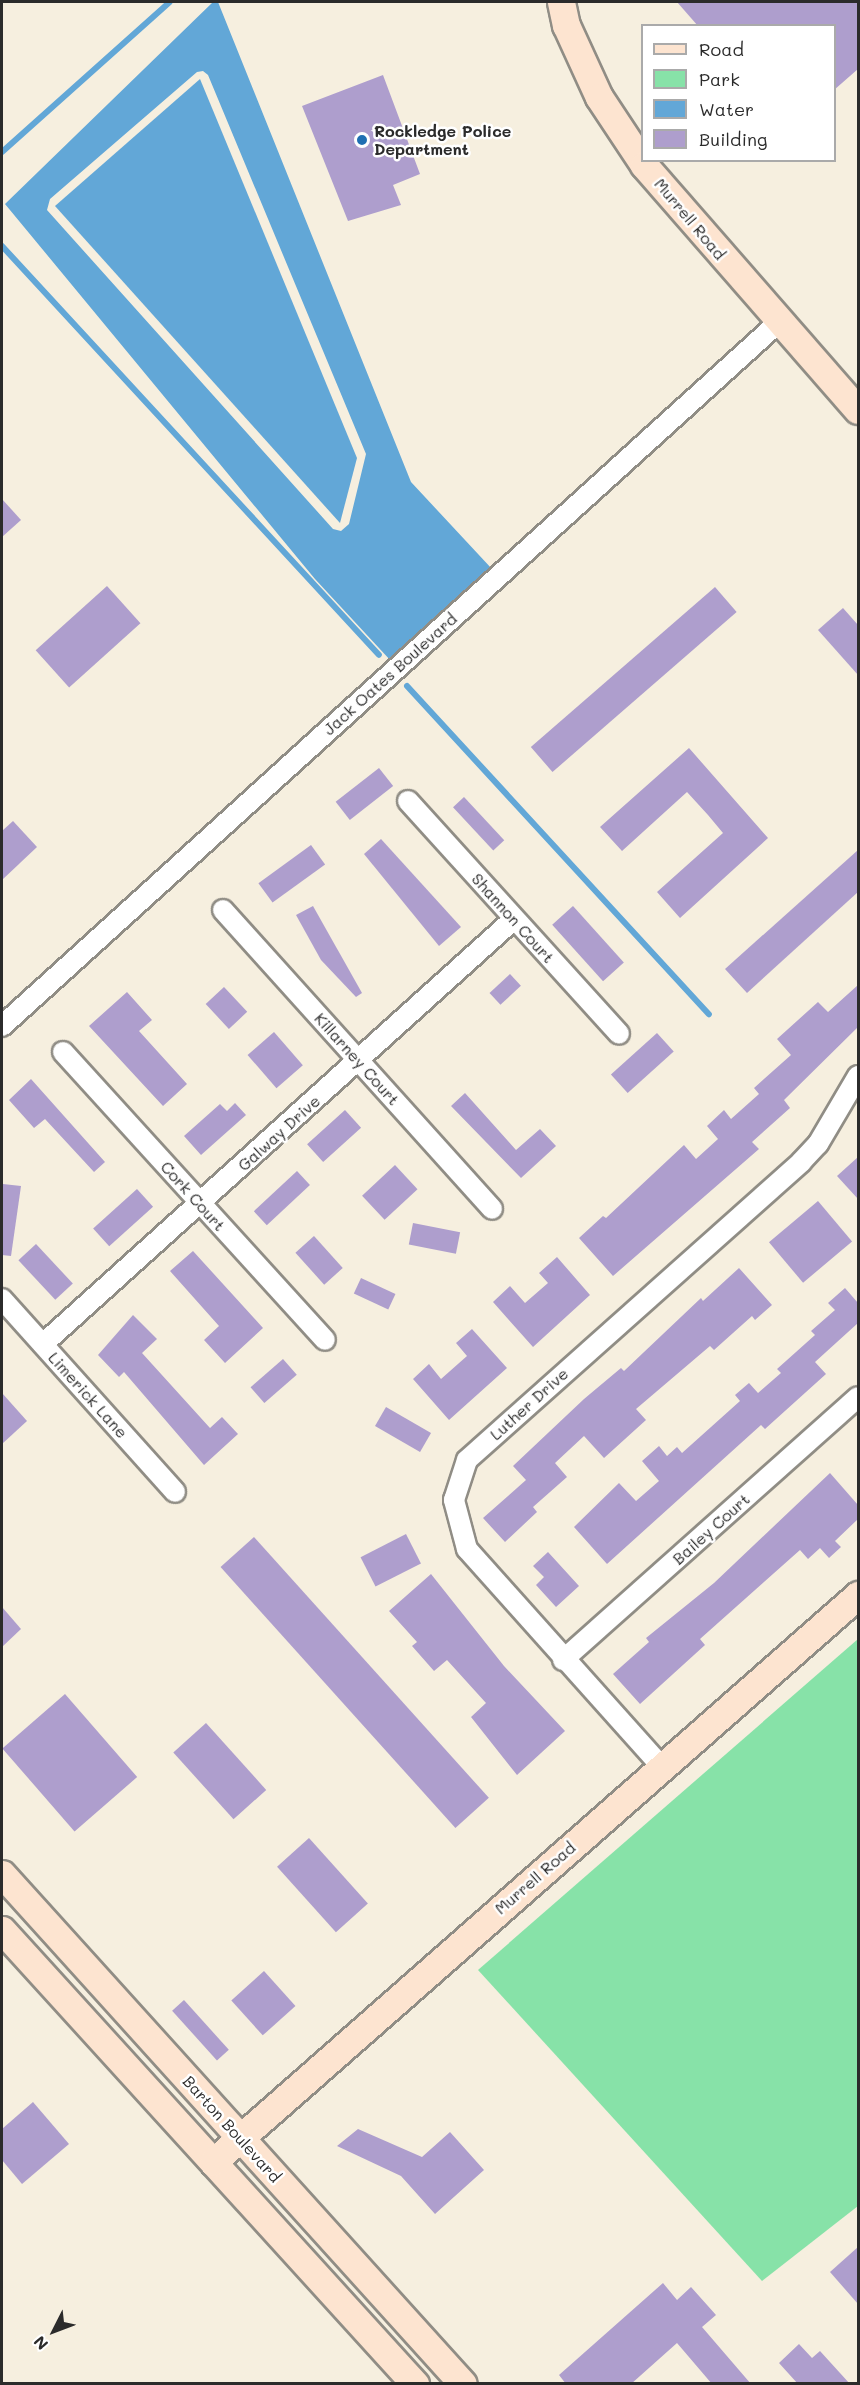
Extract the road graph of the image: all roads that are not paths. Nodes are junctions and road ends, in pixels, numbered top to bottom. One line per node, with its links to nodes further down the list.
1 (561, 2): 2 (street, Murrell Road)
2 (641, 160)
3 (642, 162): 4 (street, Murrell Road)
4 (779, 322): 5 (street, Murrell Road); 9 (street, Jack Oates Boulevard)
5 (858, 410)
6 (408, 801): 8 (street, Shannon Court)
7 (223, 910): 12 (street, Killarney Court)
8 (514, 919): 10 (street, Shannon Court); 12 (street, Galway Drive)
9 (2, 1026)
10 (619, 1034)
11 (63, 1052): 14 (street, Cork Court)
12 (359, 1061): 14 (street, Galway Drive); 15 (street, Killarney Court)
13 (858, 1076): 22 (street, Luther Drive)
14 (200, 1204): 17 (street, Cork Court); 18 (street, Galway Drive)
15 (492, 1209)
16 (2, 1299): 18 (street, Limerick Lane)
17 (326, 1340)
18 (43, 1344): 20 (street, Limerick Lane)
19 (858, 1397): 22 (street, Bailey Court)
20 (176, 1492)
21 (858, 1595): 23 (street, Murrell Road)
22 (563, 1660): 23 (street, Luther Drive)
23 (661, 1767): 26 (street, Murrell Road)
24 (2, 1874): 26 (street, Barton Boulevard)
25 (2, 1930): 27 (street)
26 (238, 2139): 27 (street, Murrell Road); 31 (street, Barton Boulevard)
27 (213, 2162): 28 (street)
28 (394, 2360): 29 (street); 30 (street)
29 (415, 2384)
30 (421, 2384)
31 (463, 2384)

